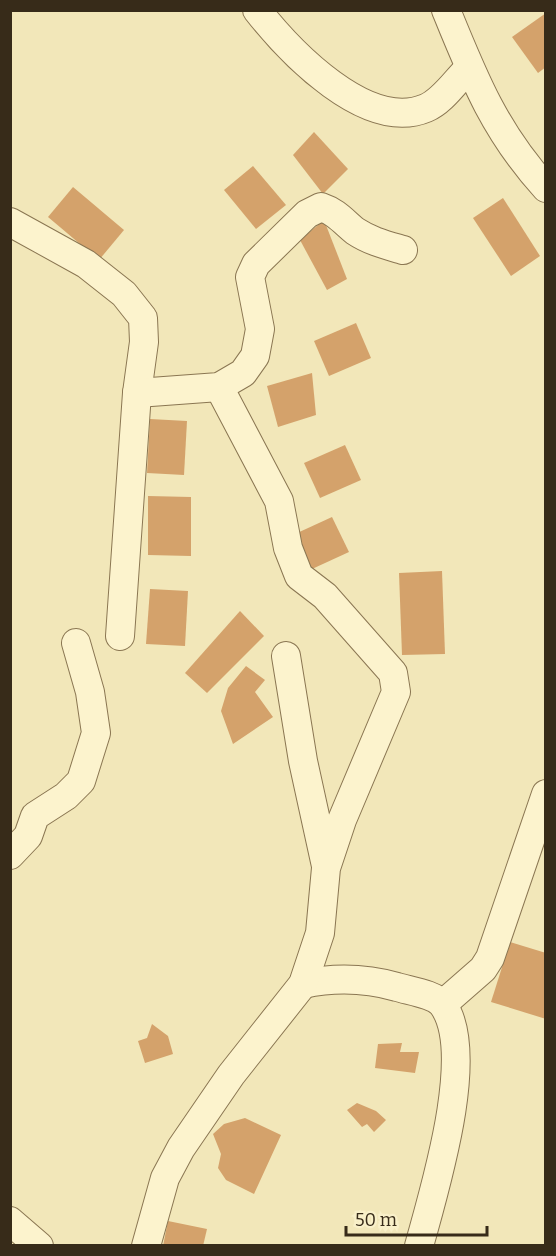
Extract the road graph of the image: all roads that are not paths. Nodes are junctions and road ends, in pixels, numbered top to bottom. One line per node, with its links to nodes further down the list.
1 (257, 10): 3 (street)
2 (446, 10): 3 (street)
3 (470, 68): 4 (street)
4 (546, 188)
5 (10, 222): 8 (street)
6 (404, 250): 7 (street)
7 (219, 387): 8 (street); 14 (street)
8 (137, 393): 9 (street)
9 (120, 636)
10 (76, 643): 13 (street)
11 (286, 656): 14 (street)
12 (546, 794): 16 (street)
13 (10, 855)
14 (326, 868): 15 (street)
15 (303, 984): 16 (street); 19 (street)
16 (443, 1004): 20 (street)
17 (10, 1221): 18 (street)
18 (39, 1245)
19 (146, 1245)
20 (420, 1245)

